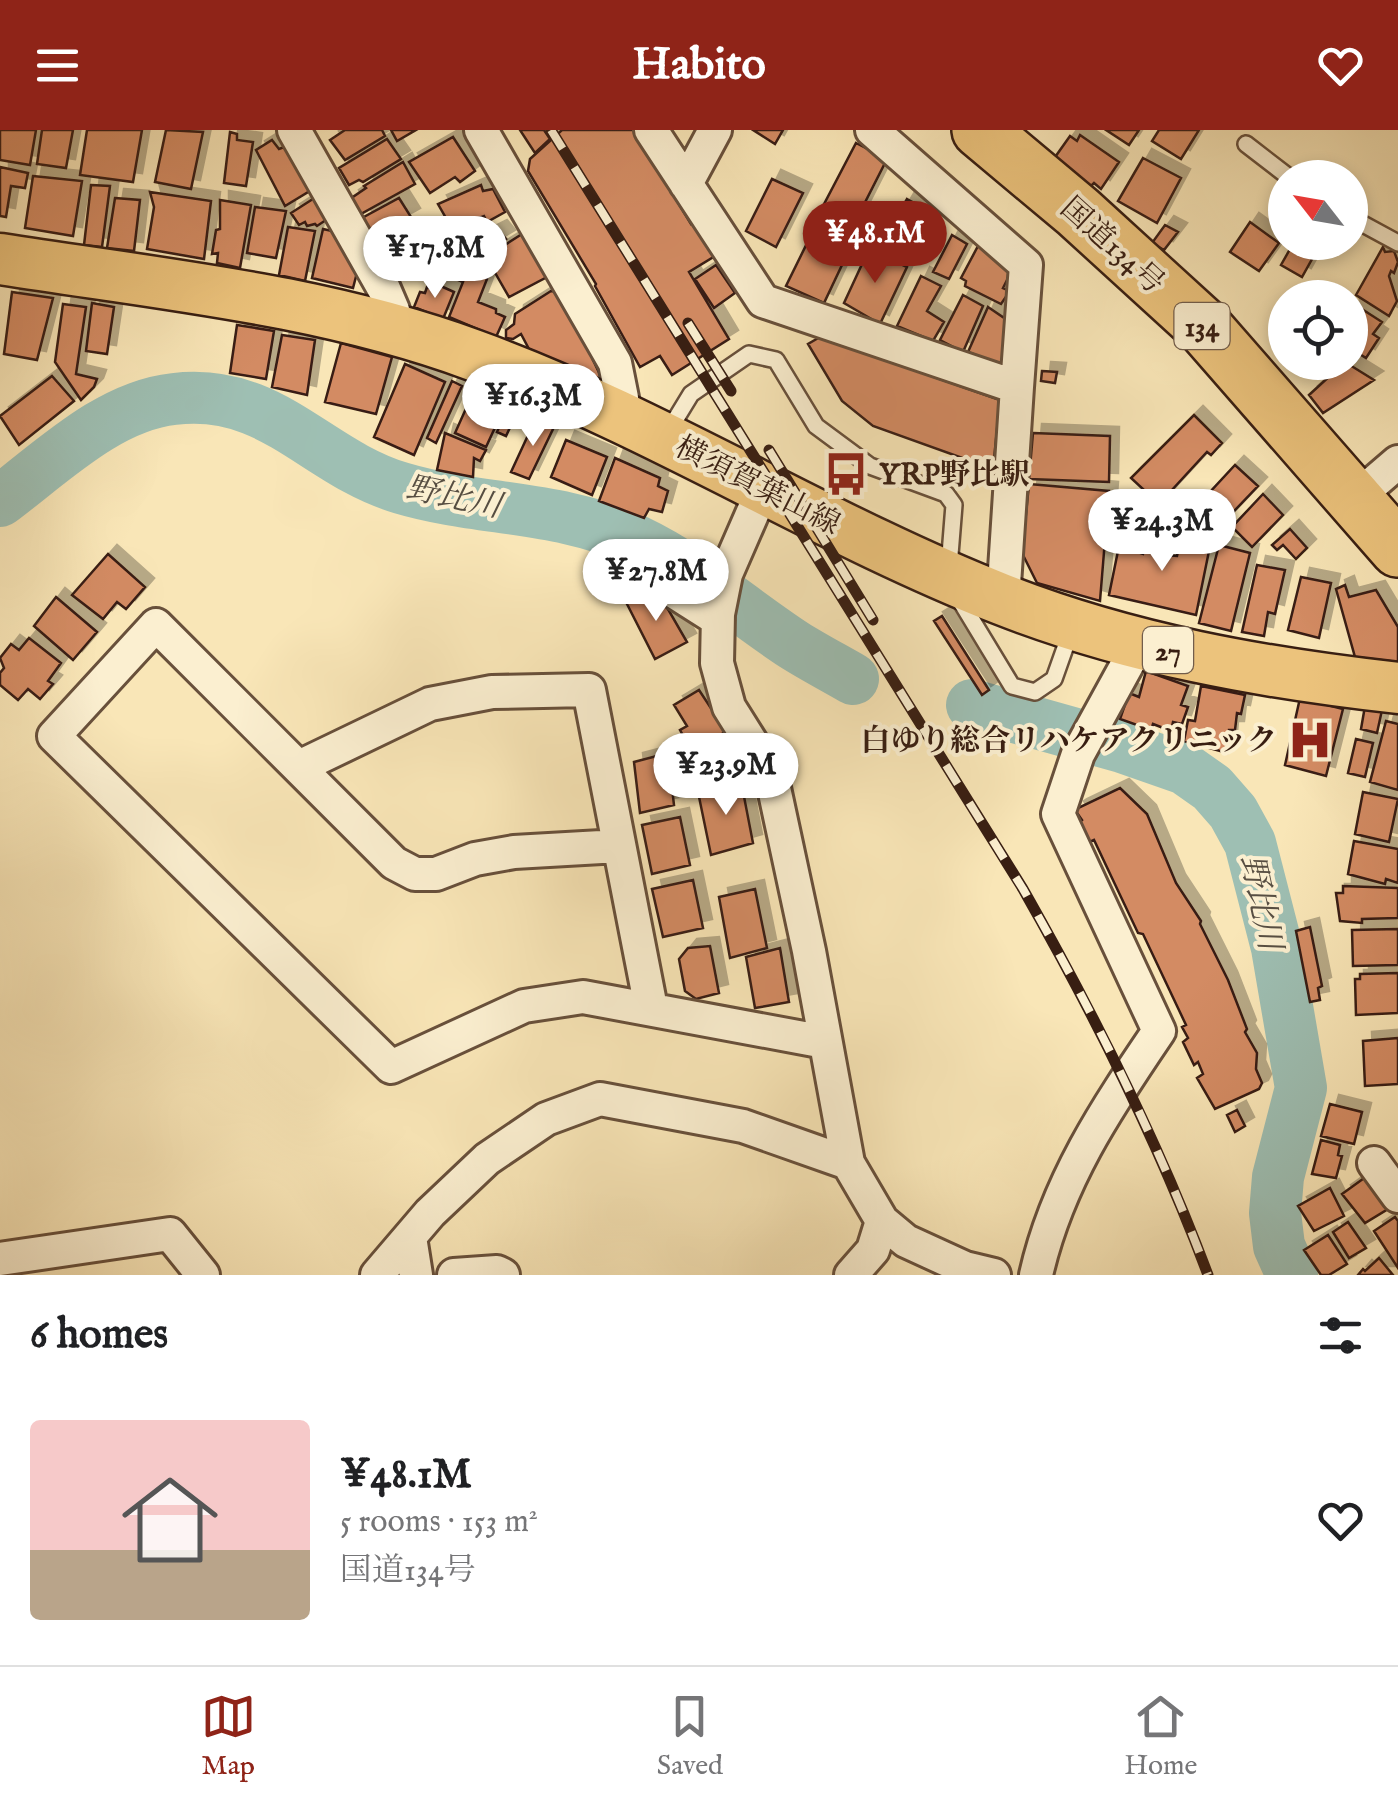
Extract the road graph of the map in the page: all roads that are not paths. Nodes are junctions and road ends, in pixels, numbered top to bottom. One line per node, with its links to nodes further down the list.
1 (294, 130): 13 (street)
2 (481, 130): 15 (street)
3 (651, 130): 9 (street)
4 (715, 130): 9 (street)
5 (872, 130): 14 (street)
6 (980, 130): 19 (highway, 国道134号 / 134)
7 (1246, 144): 8 (lane)
8 (1268, 161)
9 (686, 184): 14 (street)
10 (1368, 228): 11 (lane)
11 (1398, 244)
12 (0, 259): 13 (main road, 横須賀葉山線 / 27)
13 (392, 328): 15 (main road, 横須賀葉山線 / 27)
14 (1016, 387): 23 (street)
15 (612, 414): 16 (main road, 横須賀葉山線 / 27)
16 (664, 438): 18 (main road, 横須賀葉山線 / 27); 22 (lane)
17 (1398, 462): 19 (street)
18 (764, 489): 22 (main road, 横須賀葉山線 / 27); 24 (street)
19 (1356, 498): 20 (highway, 国道134号 / 134)
20 (1398, 548)
21 (651, 577): 24 (street)
22 (948, 577): 23 (main road, 横須賀葉山線 / 27); 25 (lane)
23 (1003, 600): 25 (main road, 横須賀葉山線 / 27)
24 (718, 616): 31 (street)
25 (1074, 623): 26 (main road, 横須賀葉山線 / 27)
26 (1134, 641): 27 (main road, 横須賀葉山線 / 27); 46 (street)
27 (1398, 688)
28 (299, 768): 29 (street); 29 (street); 30 (street)
29 (618, 846): 30 (street)
30 (651, 1008): 31 (street)
31 (825, 1042): 32 (street)
32 (848, 1163): 35 (street); 36 (street)
33 (1374, 1163): 34 (street)
34 (1398, 1196)
35 (882, 1221): 44 (street); 45 (street)
36 (410, 1237): 40 (street); 41 (street)
37 (0, 1262): 38 (street); 39 (street)
38 (8, 1275)
39 (203, 1275)
40 (377, 1275)
41 (416, 1275)
42 (454, 1275): 43 (street)
43 (503, 1275)
44 (852, 1275)
45 (994, 1275)
46 (1036, 1275)

